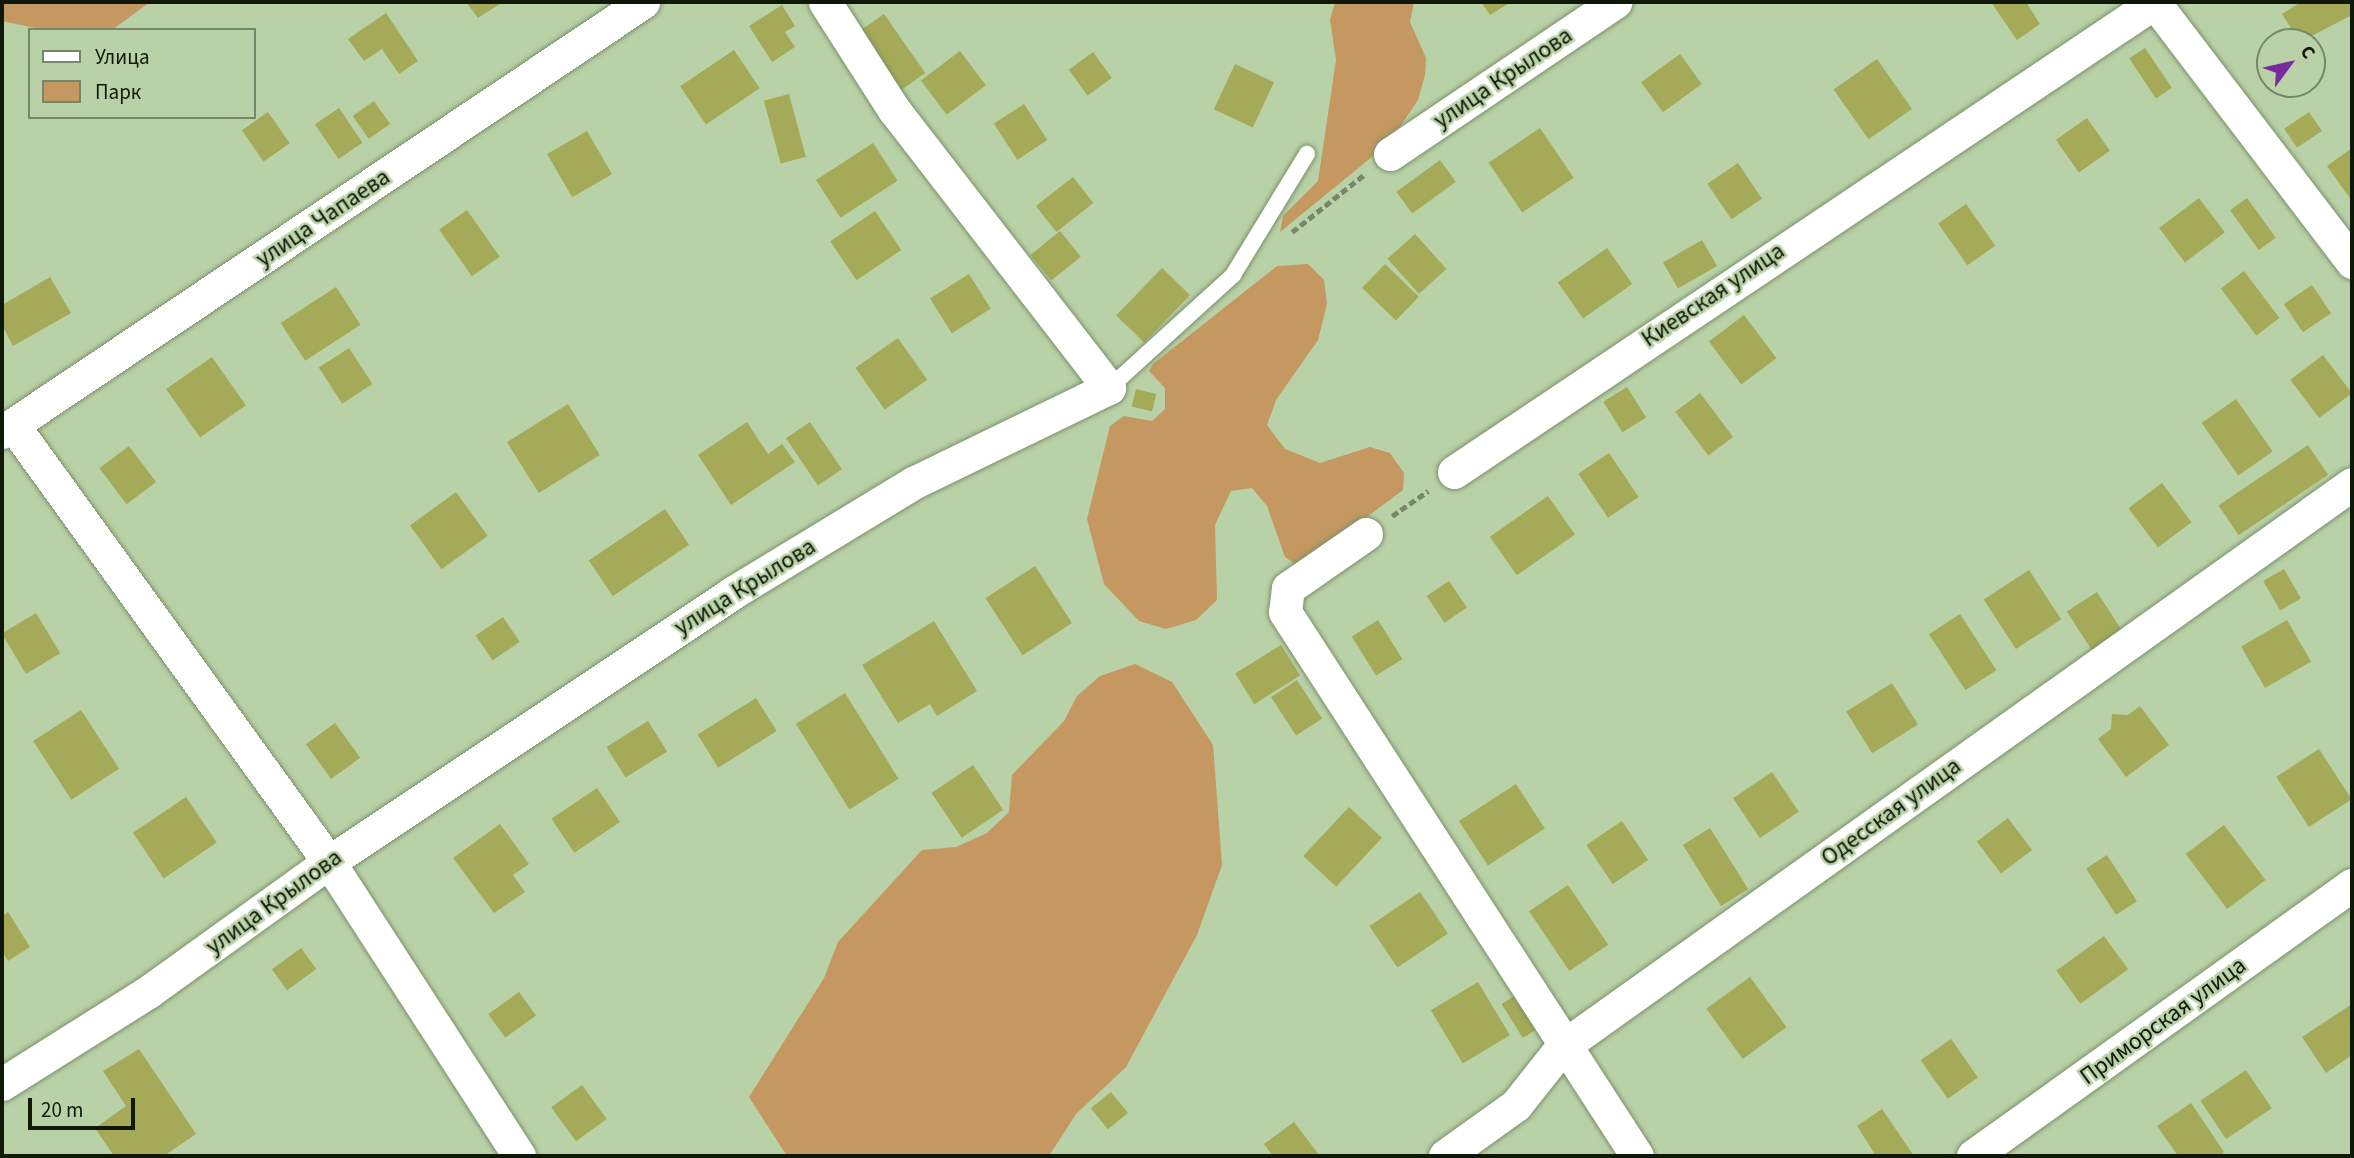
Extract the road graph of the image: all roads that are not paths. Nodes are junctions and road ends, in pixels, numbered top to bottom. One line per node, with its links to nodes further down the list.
1 (643, 2): 9 (street, улица Чапаева)
2 (825, 2): 8 (street)
3 (1615, 2): 5 (street, улица Крылова)
4 (2154, 2): 7 (street); 10 (street, Киевская улица)
5 (1390, 153)
6 (1307, 154): 8 (lane)
7 (2352, 262)
8 (1109, 388): 13 (street, улица Крылова)
9 (8, 429): 13 (street)
10 (1454, 472)
11 (2352, 484): 15 (street, Одесская улица)
12 (1366, 534): 15 (street)
13 (329, 862): 16 (street, улица Крылова); 17 (street)
14 (2352, 885): 20 (street, Приморская улица)
15 (1562, 1047): 18 (street, Одесская улица); 19 (street)
16 (2, 1084)
17 (519, 1156)
18 (1446, 1156)
19 (1637, 1156)
20 (1973, 1156)

